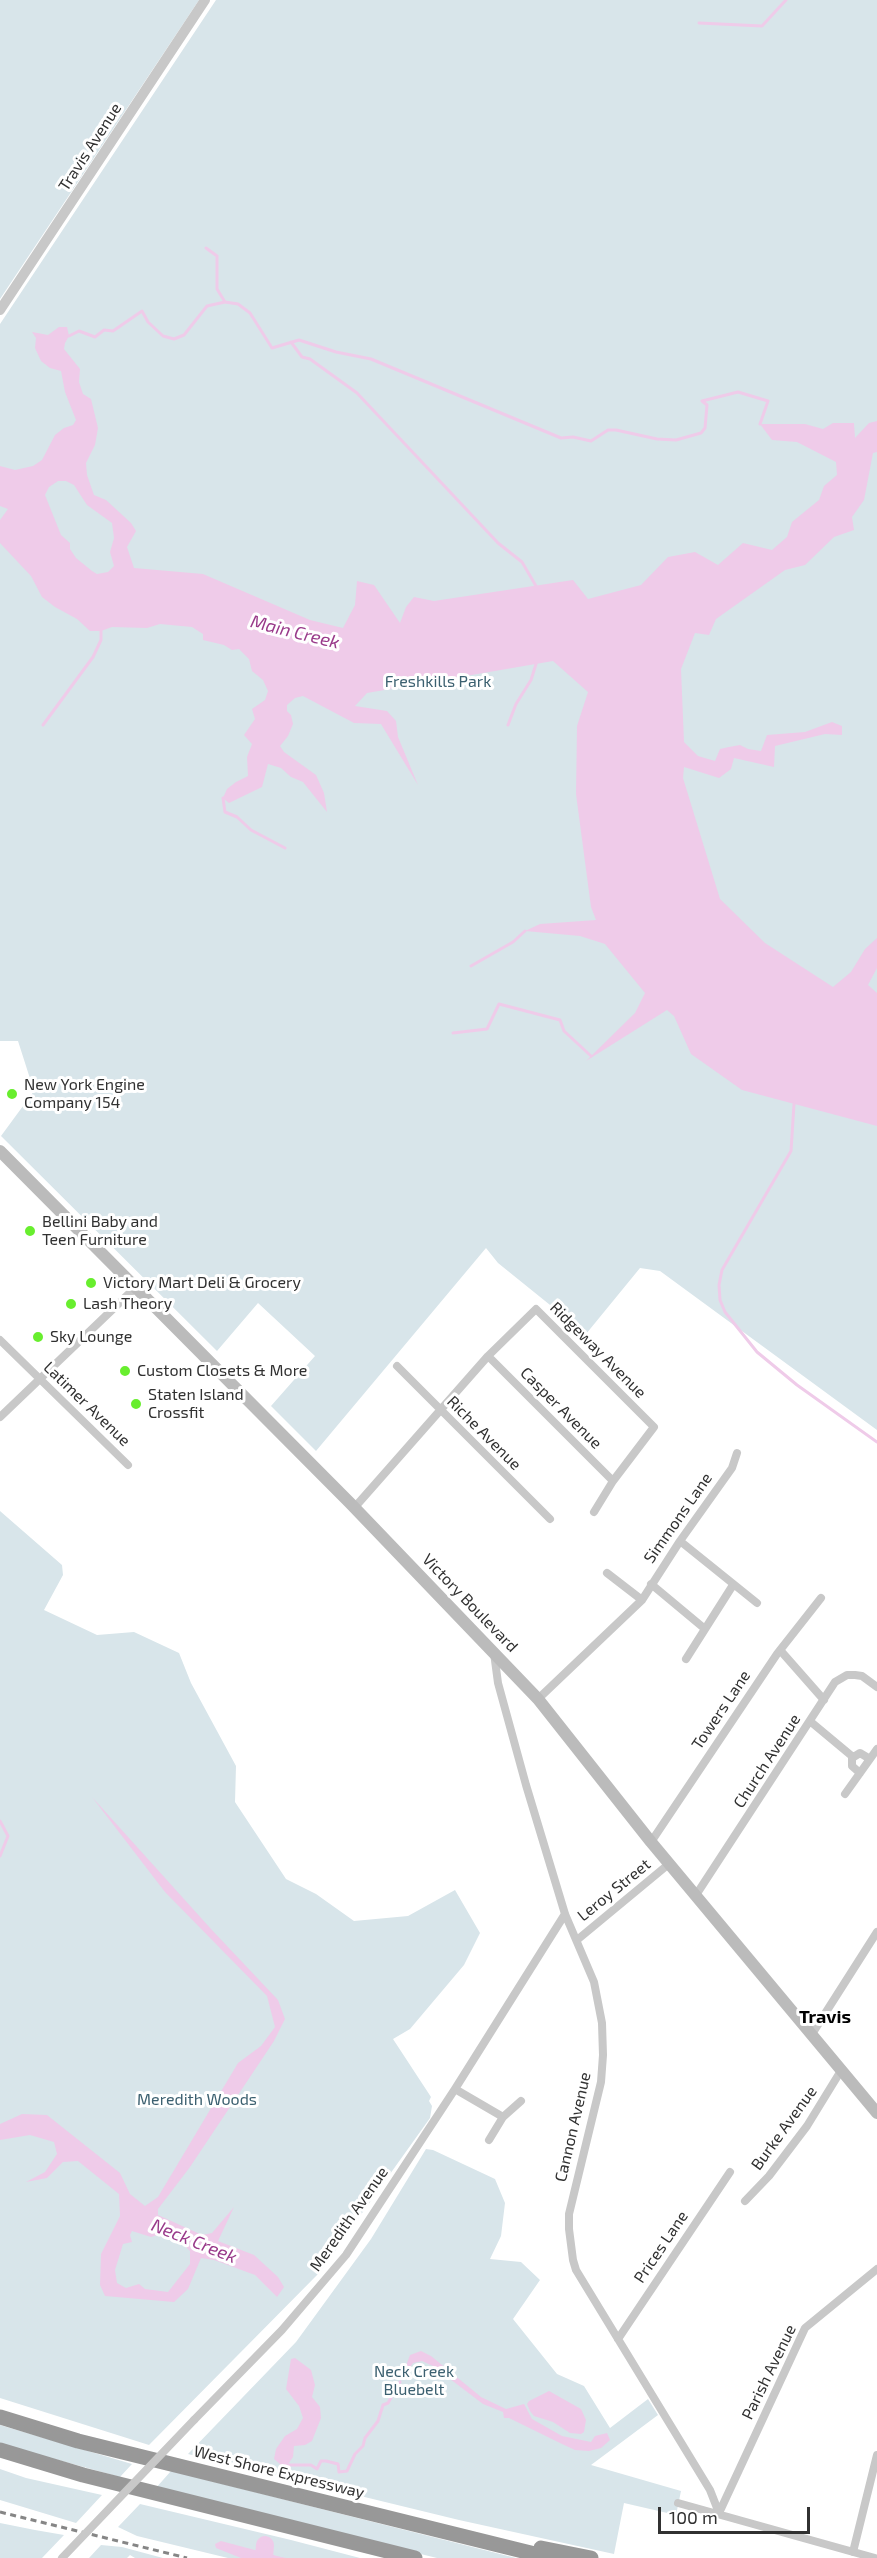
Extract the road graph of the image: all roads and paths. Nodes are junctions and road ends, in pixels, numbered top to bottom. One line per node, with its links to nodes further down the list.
1 (205, 0): 2 (street, Travis Avenue)
2 (0, 310)
3 (0, 1151): 4 (main road, Victory Boulevard)
4 (136, 1287): 8 (street); 14 (main road, Victory Boulevard)
5 (0, 1340): 8 (street, Latimer Avenue)
6 (488, 1356): 9 (street, Ridgeway Avenue); 13 (street, Casper Avenue); 13 (street, Ridgeway Avenue)
7 (397, 1366): 9 (street, Riche Avenue)
8 (39, 1379): 10 (street); 12 (street, Latimer Avenue)
9 (440, 1411): 14 (street, Ridgeway Avenue); 16 (street, Riche Avenue)
10 (0, 1417)
11 (737, 1453): 17 (street, Simmons Lane)
12 (128, 1465)
13 (613, 1481): 15 (street, Ridgeway Avenue)
14 (355, 1508): 26 (main road, Victory Boulevard)
15 (594, 1512)
16 (550, 1519)
17 (680, 1541): 19 (street, Simmons Lane); 20 (street)
18 (607, 1573): 22 (street)
19 (651, 1584): 22 (street, Simmons Lane); 24 (street)
20 (733, 1585): 23 (street); 24 (street)
21 (821, 1598): 25 (street, Towers Lane)
22 (642, 1600): 29 (street, Simmons Lane)
23 (757, 1603)
24 (705, 1629): 27 (street)
25 (780, 1650): 30 (street); 37 (street, Towers Lane)
26 (494, 1651): 29 (main road, Victory Boulevard); 40 (street, Cannon Avenue)
27 (687, 1659)
28 (877, 1687): 30 (street, Church Avenue)
29 (538, 1699): 37 (main road, Victory Boulevard)
30 (824, 1700): 31 (street, Church Avenue)
31 (811, 1722): 33 (street); 39 (street, Church Avenue)
32 (877, 1749): 34 (street)
33 (853, 1757): 34 (street); 35 (street)
34 (870, 1759): 35 (street)
35 (860, 1773): 36 (street)
36 (844, 1794)
37 (651, 1842): 38 (main road, Victory Boulevard)
38 (670, 1863): 39 (main road, Victory Boulevard); 42 (street, Leroy Street)
39 (696, 1895): 43 (main road, Victory Boulevard)
40 (565, 1914): 42 (street, Cannon Avenue); 45 (street, Meredith Avenue)
41 (877, 1932): 43 (street)
42 (577, 1940): 53 (street, Cannon Avenue)
43 (812, 2034): 44 (main road, Victory Boulevard)
44 (842, 2069): 47 (main road, Victory Boulevard); 51 (street, Burke Avenue)
45 (455, 2089): 48 (street); 63 (street, Meredith Avenue, bridge)
46 (521, 2101): 48 (street)
47 (877, 2113)
48 (503, 2117): 49 (street)
49 (489, 2140)
50 (730, 2172): 53 (street, Prices Lane)
51 (745, 2201)
52 (877, 2269): 61 (street, Parish Avenue)
53 (618, 2339): 61 (street, Cannon Avenue)
54 (0, 2410): 56 (highway)
55 (0, 2417): 56 (highway, West Shore Expressway)
56 (78, 2441): 59 (highway, West Shore Expressway)
57 (0, 2450): 64 (highway)
58 (877, 2455): 62 (street)
59 (253, 2484): 65 (highway, West Shore Expressway); 66 (highway)
60 (678, 2503): 61 (street)
61 (719, 2513): 62 (street)
62 (853, 2552): 67 (street)
63 (62, 2558)
64 (415, 2558)
65 (551, 2558)
66 (591, 2558)
67 (875, 2558)

